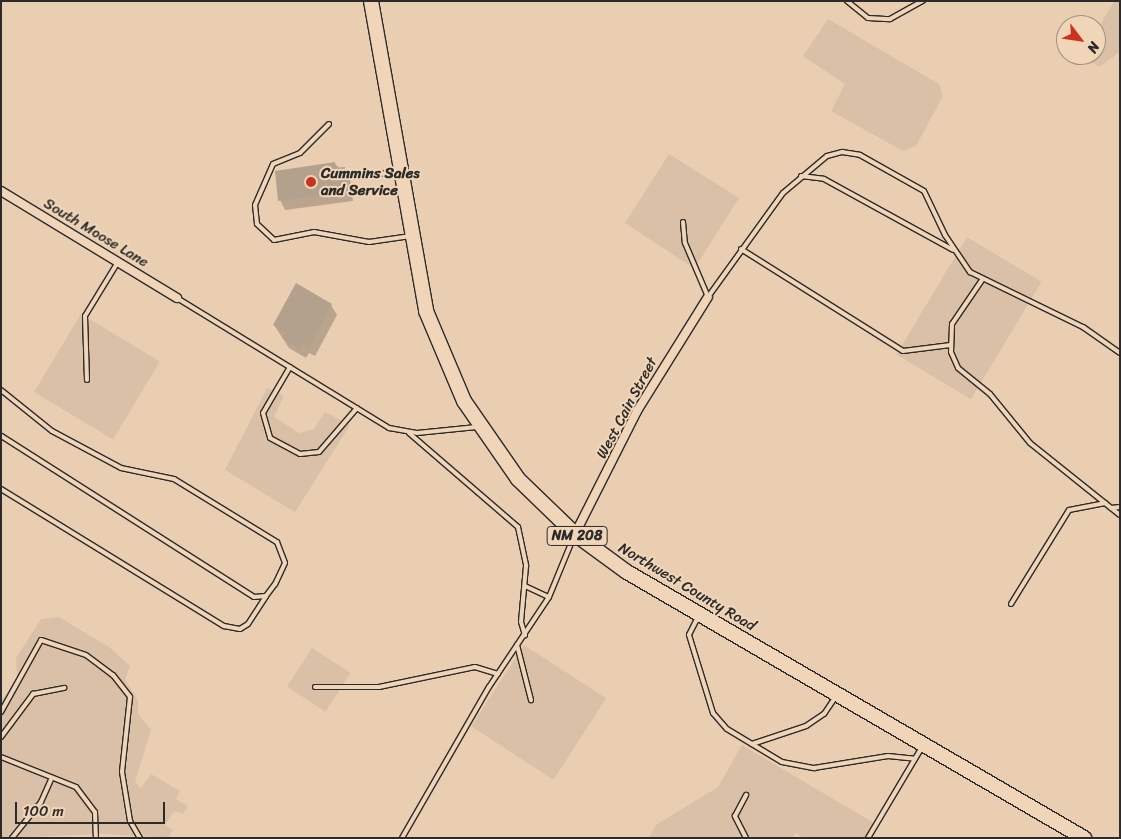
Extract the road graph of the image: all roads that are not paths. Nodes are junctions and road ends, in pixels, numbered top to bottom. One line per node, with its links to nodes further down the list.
1 (371, 1): 5 (highway, Northwest County Road / NM 208)
2 (847, 1): 3 (lane)
3 (923, 1)
4 (329, 124): 10 (lane)
5 (400, 170): 7 (lane); 10 (highway, Northwest County Road / NM 208)
6 (801, 176): 11 (lane); 12 (lane); 12 (lane)
7 (361, 177)
8 (1, 191): 13 (street, South Moose Lane)
9 (682, 222): 15 (lane)
10 (410, 236): 23 (highway, Northwest County Road / NM 208)
11 (742, 249): 15 (lane); 17 (lane)
12 (954, 250): 14 (lane)
13 (118, 262): 16 (street, South Moose Lane); 20 (lane)
14 (982, 280): 17 (lane); 18 (lane)
15 (708, 297): 31 (street, West Cain Street)
16 (177, 298): 19 (lane)
17 (951, 345): 27 (lane)
18 (1120, 353)
19 (290, 367): 22 (lane); 22 (lane)
20 (87, 380)
21 (1, 390): 33 (lane)
22 (357, 408): 24 (lane)
23 (479, 426): 24 (lane); 31 (highway, Northwest County Road / NM 208)
24 (409, 433): 32 (lane)
25 (1, 436): 33 (lane)
26 (1, 489): 33 (lane)
27 (1105, 504): 29 (lane); 35 (lane)
28 (1120, 507): 29 (lane)
29 (1111, 508): 30 (lane)
30 (1120, 515)
31 (575, 534): 34 (lane); 36 (highway, Northwest County Road / NM 208)
32 (525, 586): 34 (lane); 37 (lane)
33 (266, 596)
34 (549, 597): 37 (lane)
35 (1011, 604)
36 (699, 614): 42 (highway, Northwest County Road / NM 208); 46 (lane)
37 (526, 635): 38 (lane)
38 (518, 645): 39 (lane); 43 (lane)
39 (498, 674): 40 (lane); 55 (lane)
40 (315, 687)
41 (64, 688): 45 (lane)
42 (837, 694): 46 (lane); 47 (highway, Northwest County Road / NM 208)
43 (531, 700)
44 (1, 712): 54 (lane)
45 (1, 737)
46 (752, 744): 49 (lane)
47 (924, 744): 49 (lane); 58 (highway, Northwest County Road / NM 208)
48 (1, 757): 50 (lane)
49 (915, 759): 57 (lane)
50 (51, 780): 52 (lane); 53 (lane)
51 (746, 795): 56 (lane)
52 (12, 838)
53 (96, 838)
54 (140, 838)
55 (402, 838)
56 (746, 838)
57 (868, 838)
58 (1084, 838)

